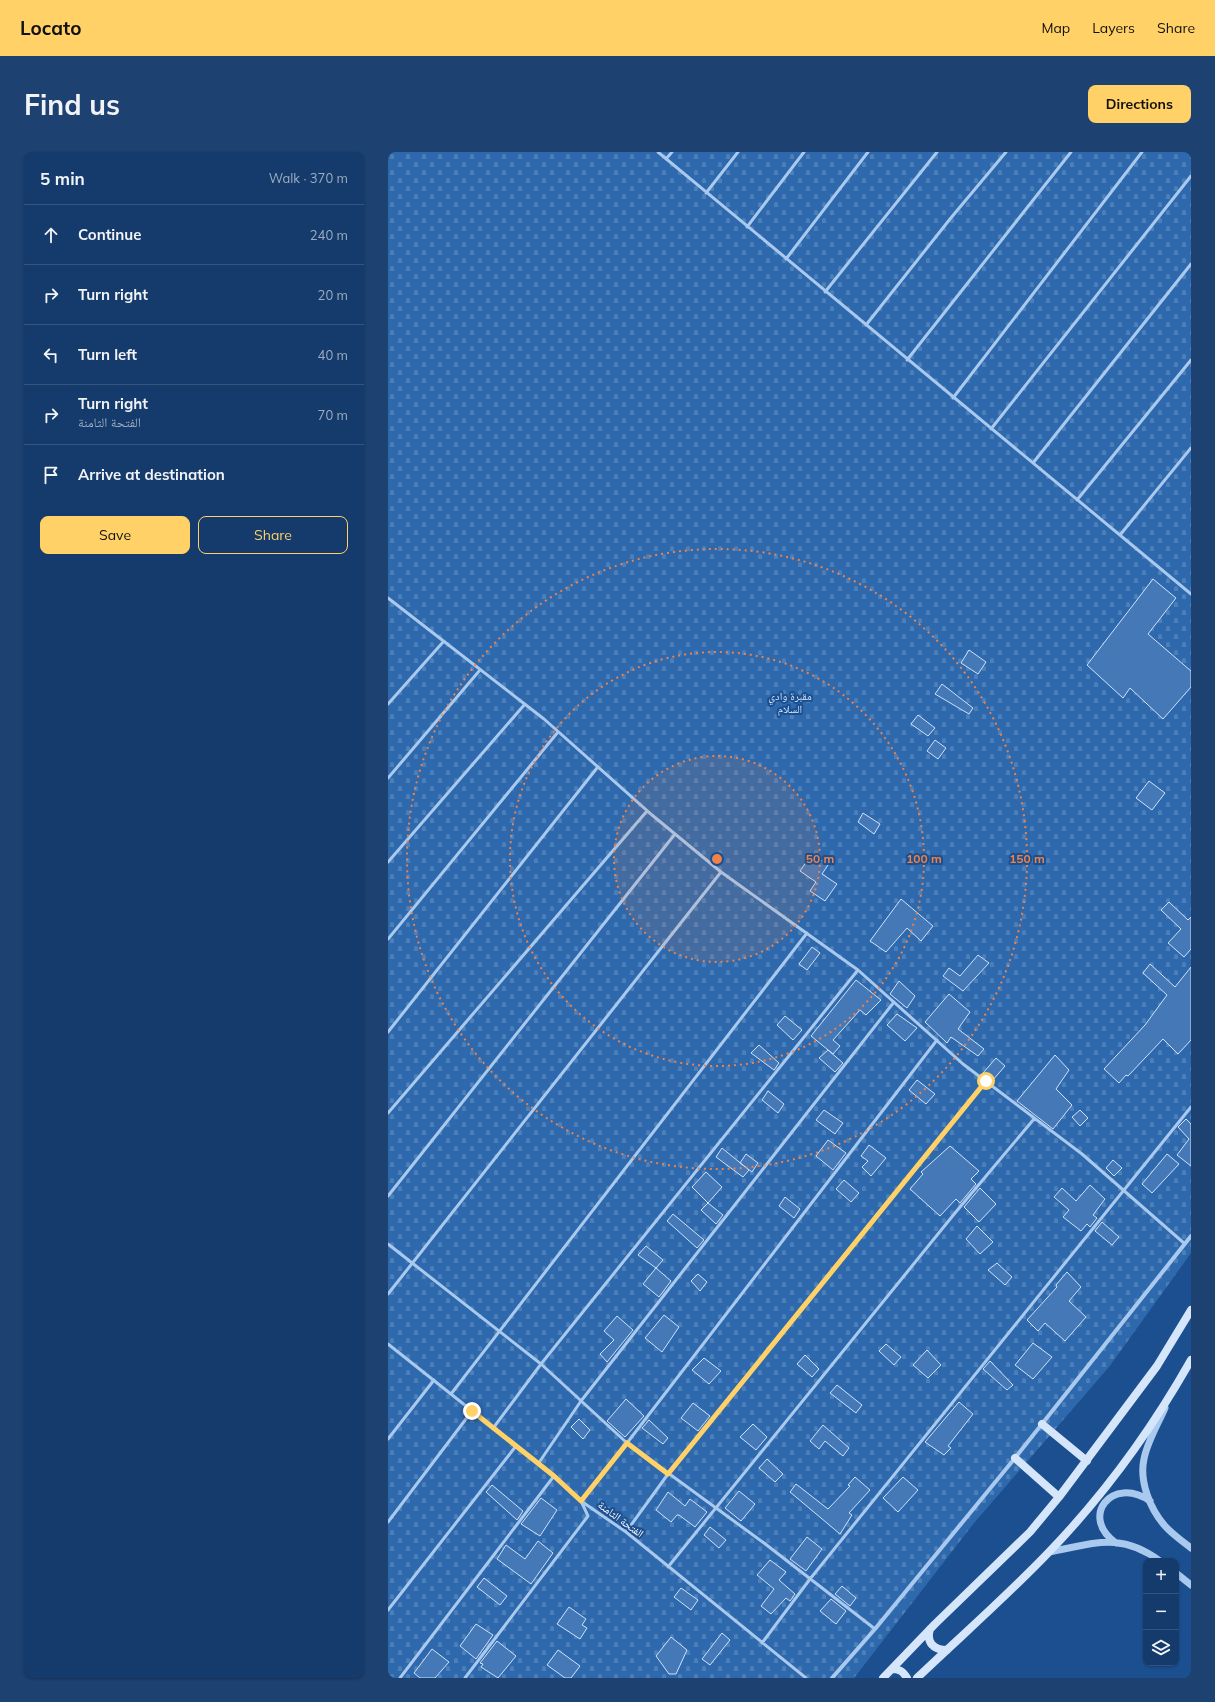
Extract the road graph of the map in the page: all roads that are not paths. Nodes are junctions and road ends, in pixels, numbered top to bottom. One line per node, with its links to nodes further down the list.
1 (658, 152): 10 (lane)
2 (672, 152): 10 (lane)
3 (738, 152): 12 (lane)
4 (804, 152): 13 (lane)
5 (868, 152): 14 (lane)
6 (936, 152): 16 (lane)
7 (1006, 152): 17 (lane)
8 (1071, 152): 18 (lane)
9 (1142, 152): 20 (lane)
10 (666, 159): 12 (lane)
11 (1191, 176): 21 (lane)
12 (706, 193): 13 (lane)
13 (747, 227): 14 (lane)
14 (786, 259): 16 (lane)
15 (1191, 264): 23 (lane)
16 (825, 292): 17 (lane)
17 (866, 325): 18 (lane)
18 (907, 360): 20 (lane)
19 (1191, 360): 24 (lane)
20 (953, 398): 21 (lane)
21 (991, 429): 23 (lane)
22 (1191, 448): 25 (lane)
23 (1033, 464): 24 (lane)
24 (1077, 500): 25 (lane)
25 (1120, 536): 26 (lane)
26 (1191, 594)
27 (388, 598): 28 (lane)
28 (444, 641): 29 (lane); 30 (lane)
29 (480, 670): 31 (lane); 34 (lane)
30 (388, 704)
31 (525, 704): 32 (lane); 37 (lane)
32 (558, 732): 33 (lane); 40 (lane)
33 (597, 768): 35 (lane); 43 (lane)
34 (388, 778)
35 (647, 811): 36 (lane); 47 (lane)
36 (675, 834): 38 (lane); 50 (lane)
37 (388, 862)
38 (721, 872): 39 (lane); 54 (lane)
39 (807, 933): 41 (lane); 58 (lane)
40 (388, 939)
41 (858, 970): 42 (lane); 62 (lane)
42 (894, 1002): 44 (lane); 66 (lane)
43 (388, 1032)
44 (937, 1040): 45 (lane); 71 (lane)
45 (986, 1081): 48 (lane); 76 (lane)
46 (1191, 1107): 49 (lane)
47 (388, 1113)
48 (1046, 1126): 49 (lane); 81 (lane)
49 (1125, 1190): 53 (lane); 90 (lane)
50 (388, 1196)
51 (1191, 1236): 53 (street)
52 (388, 1244): 54 (lane)
53 (1185, 1244): 68 (street)
54 (412, 1262): 55 (lane); 58 (lane)
55 (388, 1294)
56 (1191, 1310): 57 (main road)
57 (1188, 1318): 74 (main road)
58 (499, 1331): 62 (lane); 65 (lane)
59 (390, 1345): 60 (lane); 63 (lane, الفتحة الثامنة)
60 (388, 1350)
61 (1191, 1360): 64 (main road)
62 (541, 1364): 66 (lane); 69 (lane)
63 (434, 1380): 65 (lane, الفتحة الثامنة); 70 (lane)
64 (1172, 1393): 80 (street); 86 (main road)
65 (451, 1394): 67 (lane, الفتحة الثامنة)
66 (581, 1401): 71 (lane); 75 (lane)
67 (472, 1411): 69 (lane, الفتحة الثامنة); 82 (lane)
68 (1042, 1424): 73 (street); 74 (main road)
69 (494, 1428): 72 (lane, الفتحة الثامنة)
70 (388, 1439)
71 (627, 1443): 76 (lane); 79 (lane)
72 (516, 1446): 75 (lane, الفتحة الثامنة); 92 (lane)
73 (1015, 1458): 78 (main road); 93 (street)
74 (1087, 1461): 78 (main road)
75 (538, 1464): 77 (lane, الفتحة الثامنة)
76 (668, 1474): 81 (lane); 83 (lane)
77 (554, 1476): 79 (lane, الفتحة الثامنة); 98 (lane)
78 (1059, 1497): 94 (main road)
79 (581, 1501): 83 (lane, الفتحة الثامنة); 99 (lane)
80 (1150, 1501): 84 (street); 85 (street)
81 (717, 1508): 88 (lane); 90 (lane)
82 (388, 1522)
83 (626, 1532): 88 (lane, الفتحة الثامنة)
84 (1116, 1543): 86 (street); 87 (street)
85 (1191, 1548)
86 (1049, 1552): 96 (main road)
87 (1156, 1558)
88 (668, 1567): 95 (lane, الفتحة الثامنة)
89 (1179, 1575): 91 (street)
90 (810, 1580): 93 (lane); 95 (lane)
91 (1191, 1585)
92 (388, 1610)
93 (876, 1629): 101 (street)
94 (930, 1629): 96 (main road); 97 (main road)
95 (762, 1643): 100 (lane, الفتحة الثامنة)
96 (947, 1650): 104 (main road)
97 (892, 1669): 102 (main road); 103 (main road)
98 (400, 1678)
99 (465, 1678)
100 (806, 1678)
101 (832, 1678)
102 (883, 1678)
103 (906, 1678)
104 (917, 1678)

